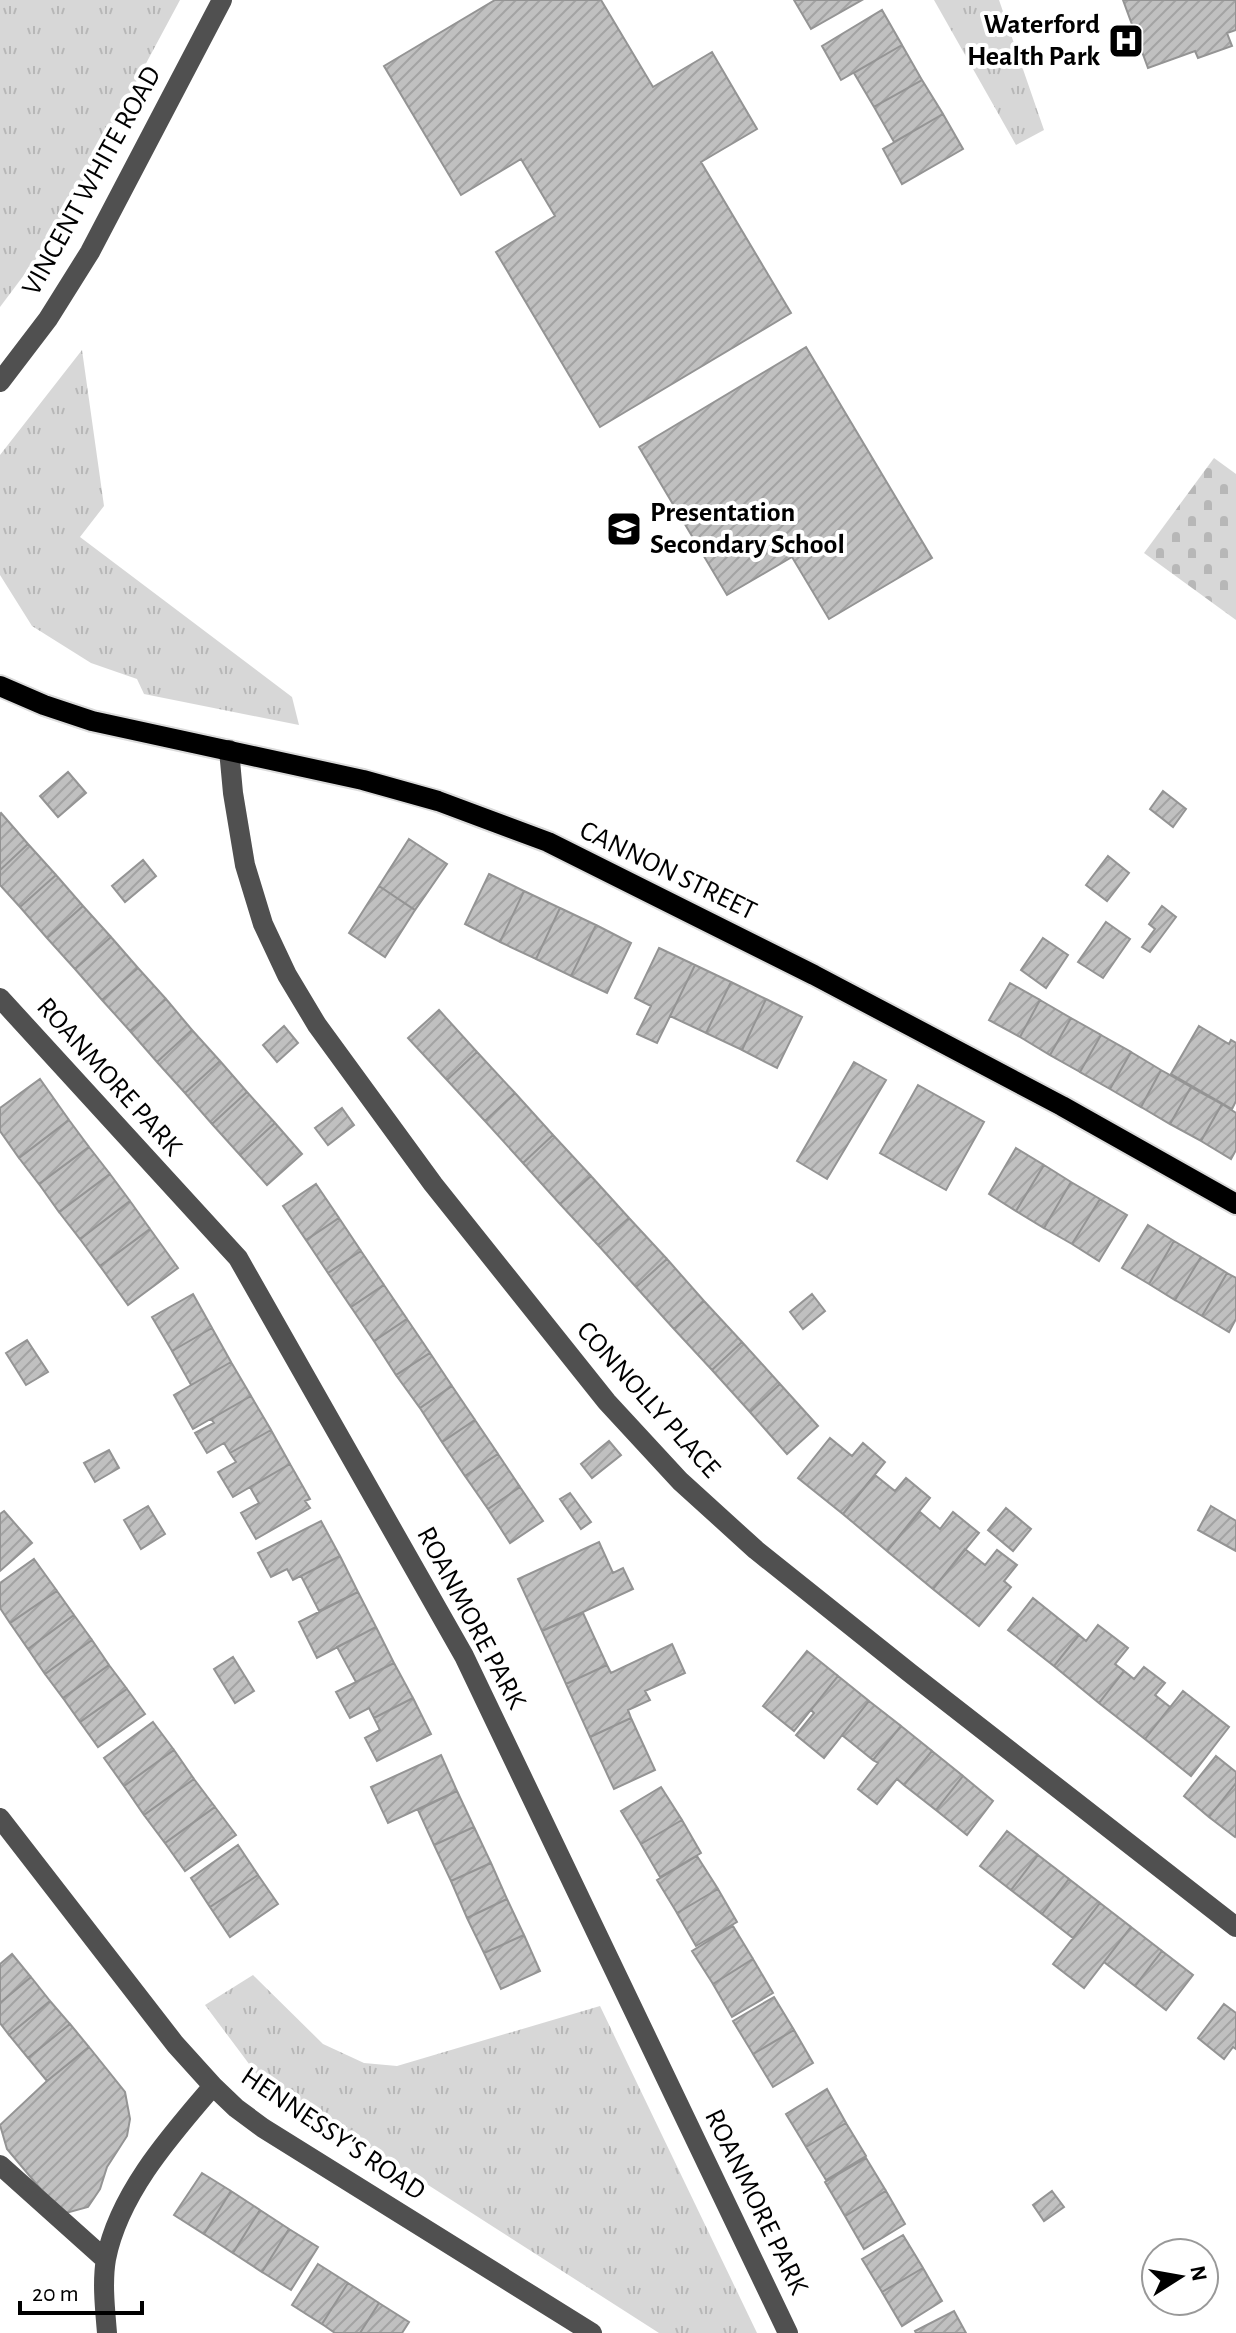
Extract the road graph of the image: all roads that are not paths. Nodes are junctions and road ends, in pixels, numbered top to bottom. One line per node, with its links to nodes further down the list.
1 (222, 0): 2 (street, VINCENT WHITE ROAD)
2 (0, 382)
3 (0, 675): 5 (main road, CANNON STREET)
4 (0, 686): 5 (main road, CANNON STREET)
5 (31, 700): 6 (main road, CANNON STREET)
6 (229, 750): 8 (main road, CANNON STREET); 10 (street, CONNOLLY PLACE)
7 (0, 998): 16 (street, ROANMORE PARK)
8 (1236, 1204)
9 (0, 1818): 11 (street, HENNESSY'S ROAD)
10 (1236, 1927)
11 (213, 2086): 13 (street); 15 (street, HENNESSY'S ROAD)
12 (0, 2165): 13 (street)
13 (106, 2260): 14 (street)
14 (107, 2333)
15 (592, 2333)
16 (788, 2333)

